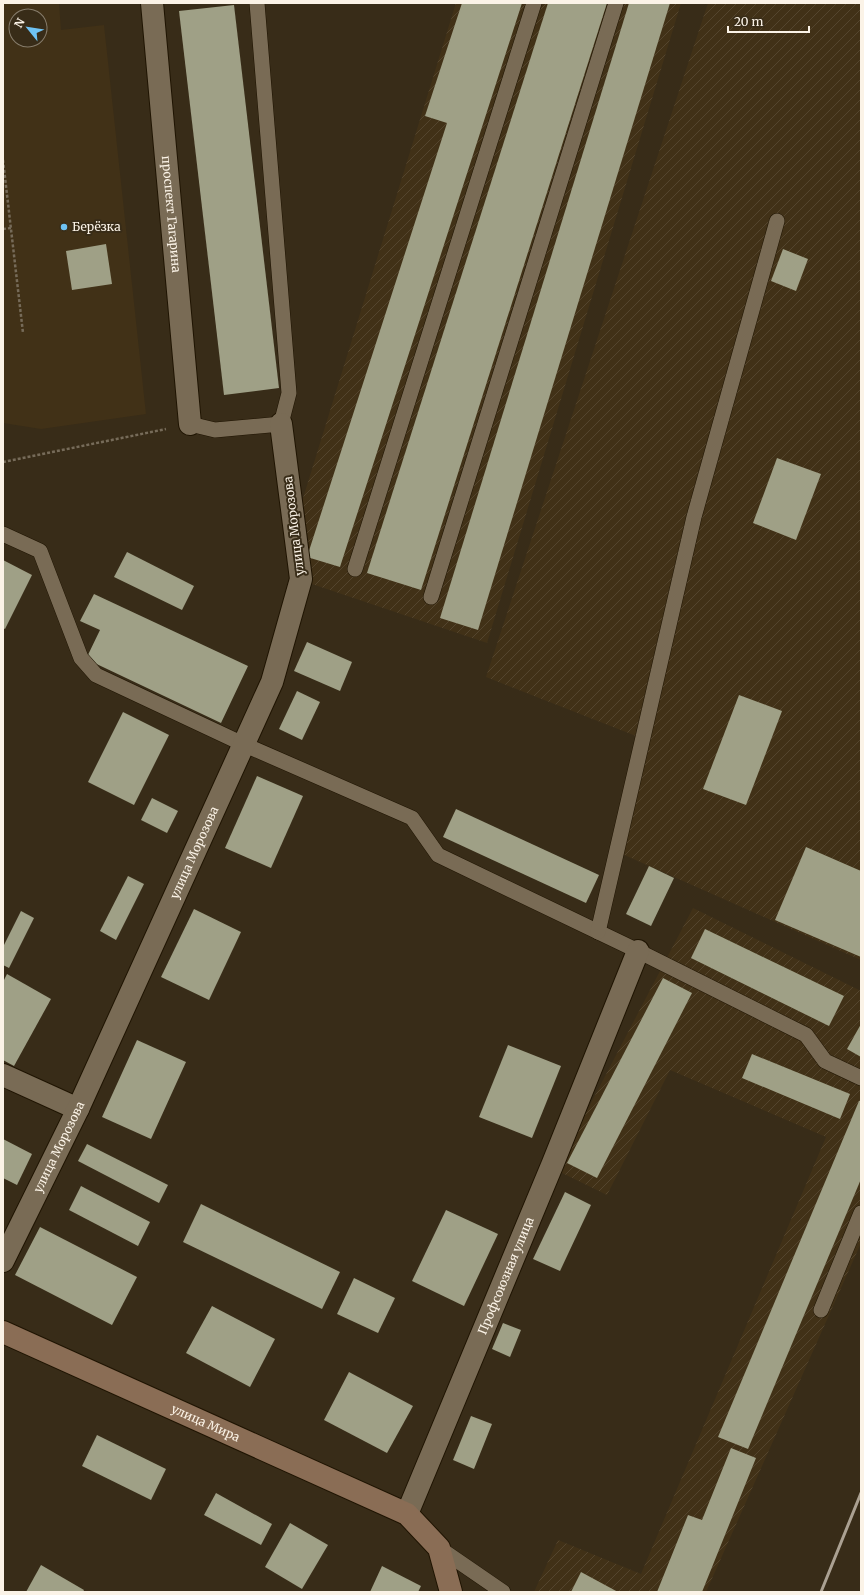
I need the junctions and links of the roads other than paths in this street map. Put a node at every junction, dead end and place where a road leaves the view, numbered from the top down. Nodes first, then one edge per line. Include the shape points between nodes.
1 (152, 3) edge
2 (257, 3) edge
3 (534, 3) edge
4 (616, 3) edge
5 (777, 221) dead end
6 (190, 424) joint
7 (281, 424) junction
8 (3, 534) edge
9 (355, 569) dead end
10 (431, 597) dead end
11 (244, 744) junction
12 (598, 932) junction
13 (638, 951) junction
14 (3, 1074) edge
15 (861, 1078) edge
16 (78, 1109) junction
17 (861, 1213) edge
18 (3, 1261) edge
19 (821, 1310) dead end
20 (3, 1332) edge
21 (407, 1514) junction
22 (439, 1548) junction
23 (451, 1592) edge
24 (503, 1592) edge

1 - 6 street, проспект Гагарина
2 - 7 lane via 289,393
3 - 9 lane
4 - 10 lane
5 - 12 lane via 694,517
6 - 7 lane via 215,430
7 - 11 street, улица Морозова via 301,580 272,682
8 - 11 lane via 40,551 81,658 96,675
11 - 12 lane via 412,818 438,855
11 - 16 street, улица Морозова
12 - 13 lane
13 - 15 lane via 806,1035 825,1061
13 - 21 street, Профсоюзная улица
14 - 16 street
16 - 18 street, улица Морозова
17 - 19 lane
20 - 21 street, улица Мира
21 - 22 street
22 - 23 street
22 - 24 lane

